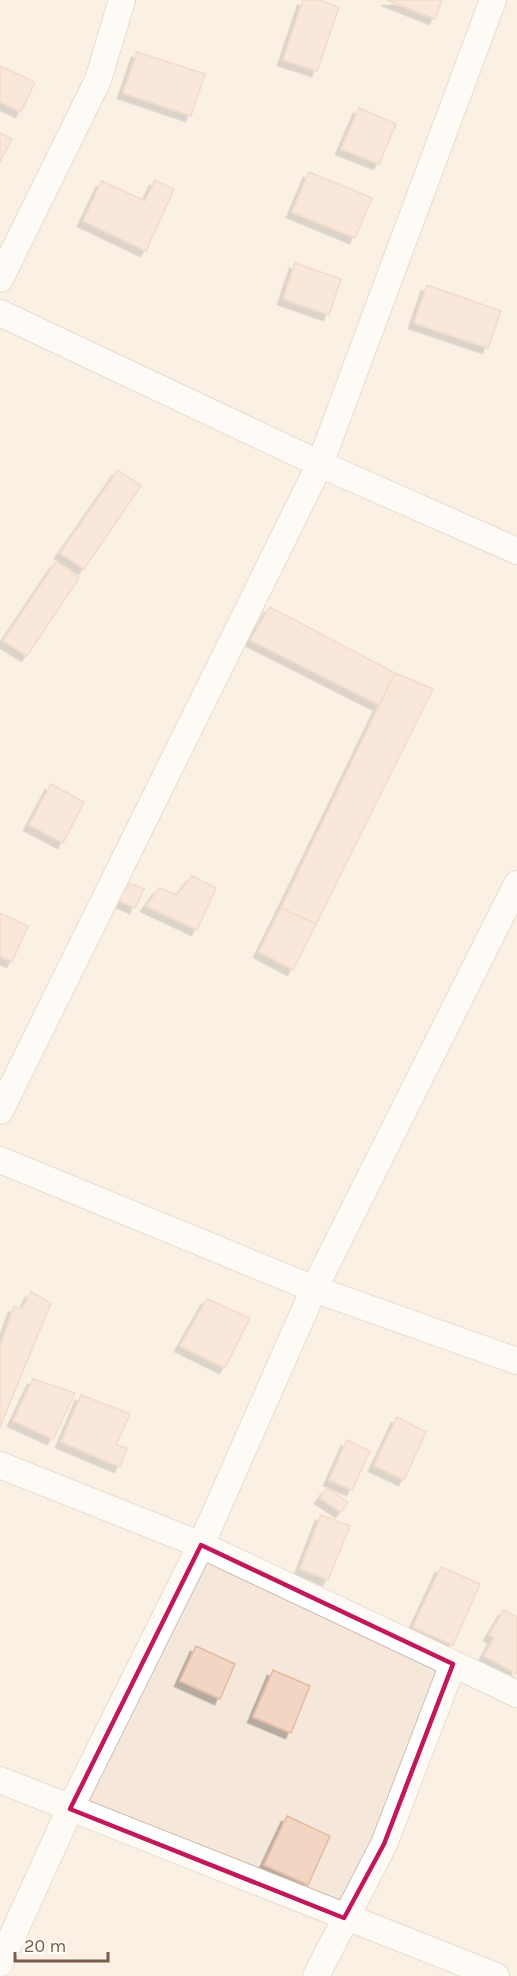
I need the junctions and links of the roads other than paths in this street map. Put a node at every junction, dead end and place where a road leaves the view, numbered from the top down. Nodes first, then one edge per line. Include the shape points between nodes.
1 (122, 0) edge
2 (493, 0) edge
3 (0, 279) edge
4 (0, 312) edge
5 (320, 464) junction
6 (517, 551) edge
7 (517, 884) edge
8 (0, 1111) edge
9 (0, 1160) edge
10 (314, 1289) junction
11 (517, 1361) edge
12 (0, 1465) edge
13 (201, 1545) junction
14 (453, 1664) junction
15 (517, 1694) edge
16 (0, 1780) edge
17 (70, 1809) junction
18 (344, 1918) junction
19 (0, 1963) edge
20 (316, 1976) edge
21 (496, 1976) edge

1 - 3 street via 99,80
2 - 5 street
4 - 5 street
5 - 6 street
5 - 8 street
7 - 10 street
9 - 10 street
10 - 11 street
10 - 13 street
12 - 13 street
13 - 14 street
13 - 17 street
14 - 15 street
14 - 18 street via 384,1844
16 - 17 street
17 - 18 street
17 - 19 street
18 - 20 street
18 - 21 street

